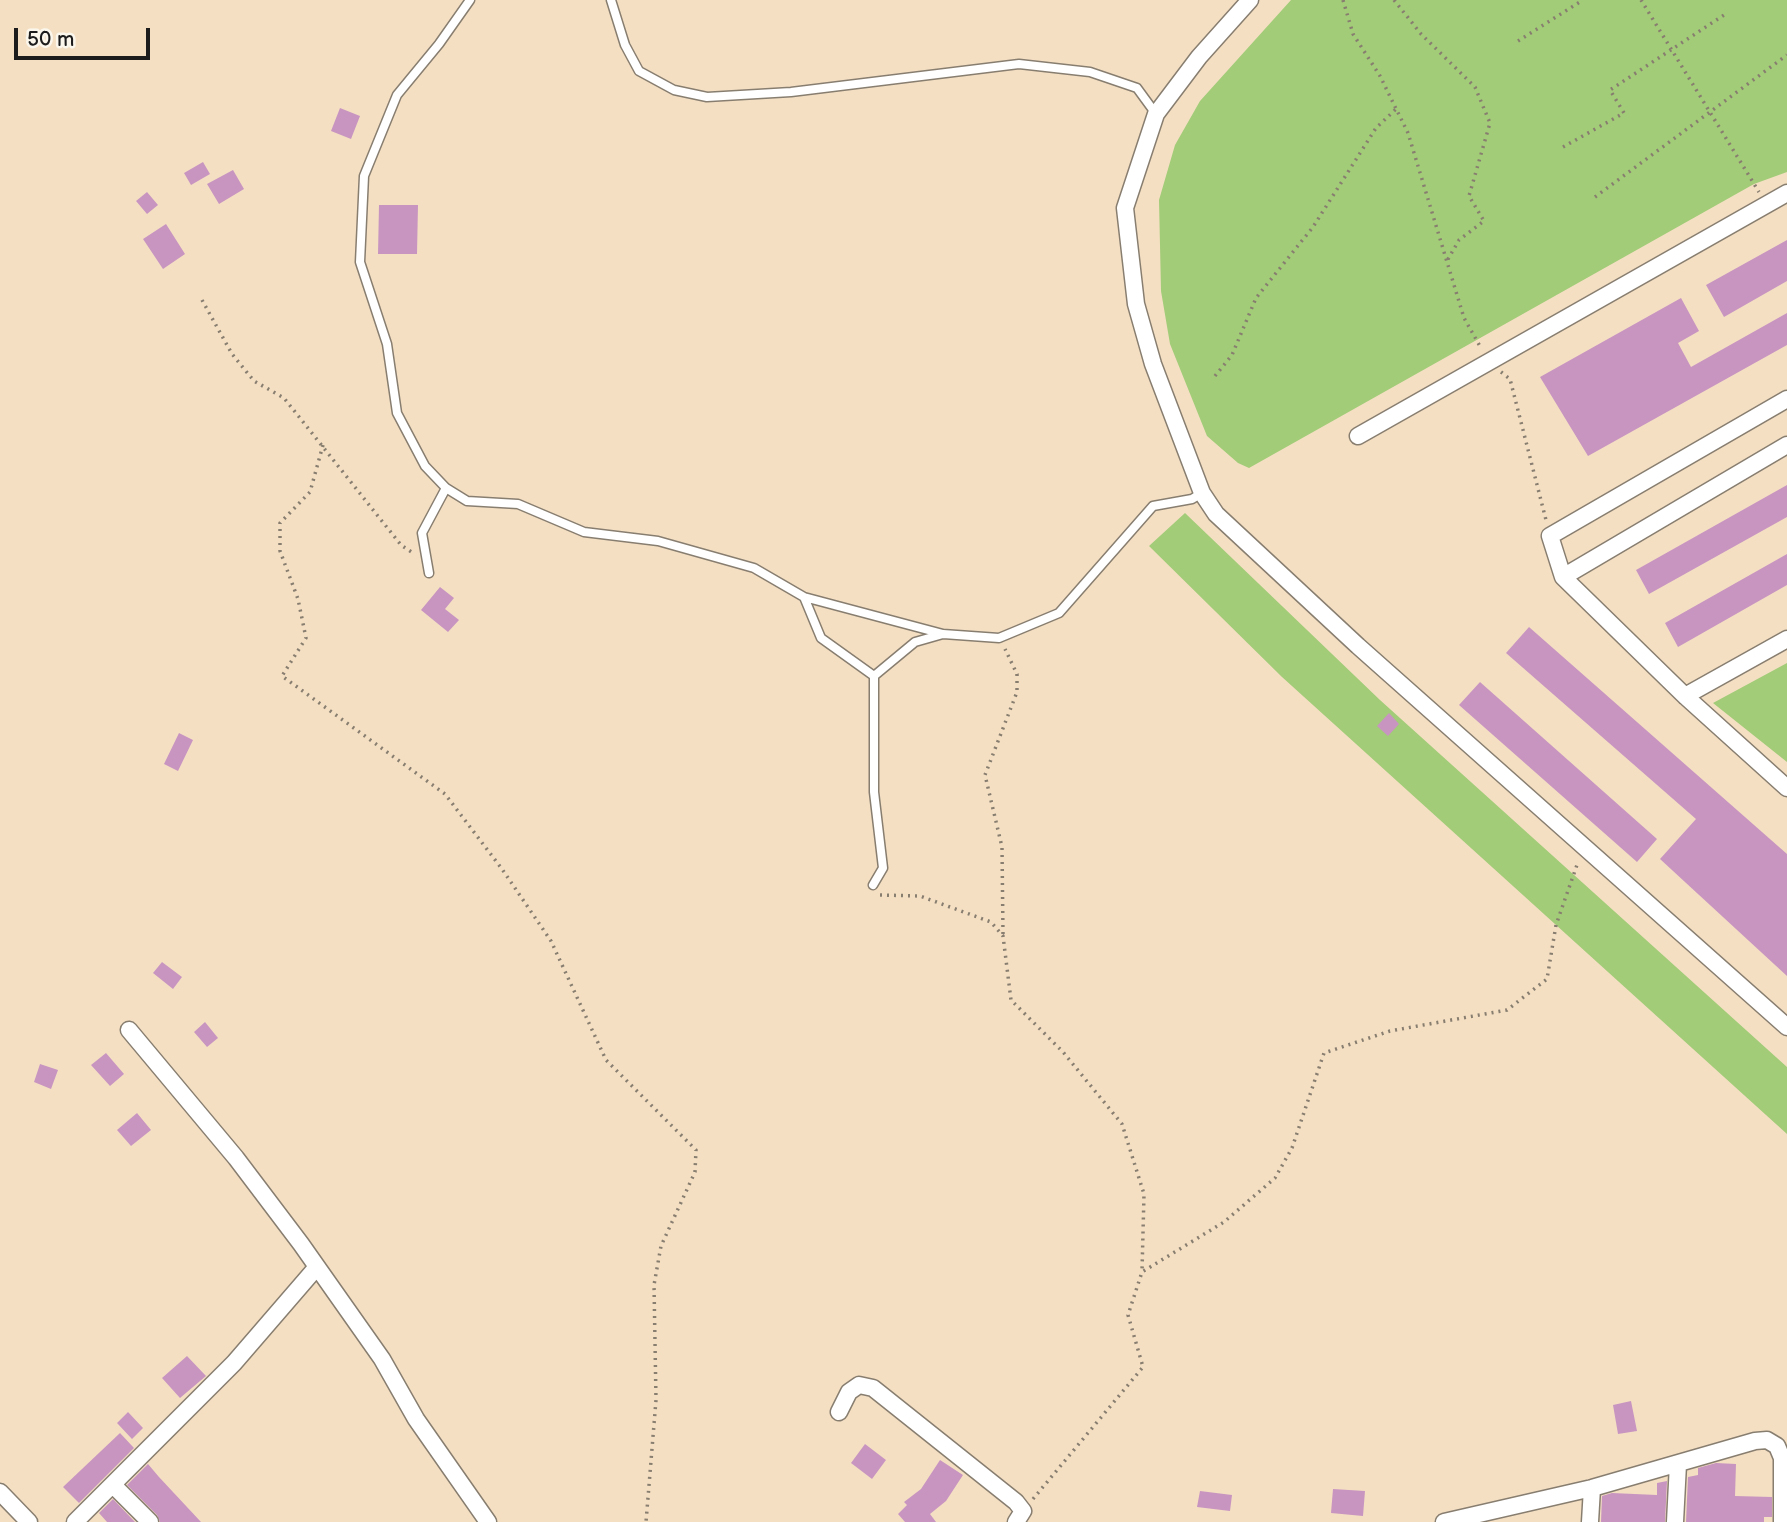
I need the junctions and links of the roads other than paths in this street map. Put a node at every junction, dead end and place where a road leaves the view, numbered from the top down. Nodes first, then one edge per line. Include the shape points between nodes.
1 (470, 0) edge
2 (611, 0) edge
3 (1250, 0) edge
4 (1156, 114) junction
5 (1787, 192) edge
6 (1787, 399) edge
7 (1358, 436) dead end
8 (1787, 445) edge
9 (446, 488) junction
10 (1202, 493) junction
11 (429, 573) dead end
12 (1563, 578) junction
13 (804, 597) junction
14 (943, 634) junction
15 (1787, 639) edge
16 (874, 676) junction
17 (1685, 696) junction
18 (1787, 788) edge
19 (873, 885) road end
20 (1787, 1027) edge
21 (129, 1030) dead end
22 (316, 1268) junction
23 (839, 1412) dead end
24 (1678, 1464) junction
25 (113, 1485) junction
26 (1592, 1488) junction
27 (0, 1492) edge
28 (1019, 1517) edge
29 (1482, 1517) edge
30 (29, 1522) edge
31 (75, 1522) edge
32 (150, 1522) edge
33 (488, 1522) edge
34 (1444, 1522) edge
35 (1590, 1522) edge
36 (1675, 1522) edge
37 (1782, 1522) edge

1 - 9 lane via 397,96 364,176 360,262 387,344 397,413 425,466
2 - 4 lane via 639,71 674,90 707,97 791,92 1019,64 1090,72 1137,88
3 - 4 street
4 - 10 street via 1125,208 1136,303 1153,364
5 - 7 street
6 - 12 street via 1550,536
8 - 12 street
9 - 11 lane via 422,533
9 - 13 lane via 467,501 518,504 584,531 658,541 754,568
10 - 14 lane via 1153,506 1059,613 999,638
10 - 20 street via 1216,514 1287,581
12 - 17 street
13 - 14 lane
13 - 16 lane via 821,638
14 - 16 lane via 915,642
15 - 17 street
16 - 19 lane via 874,792 883,868
17 - 18 street
21 - 22 street via 236,1158
22 - 25 street via 234,1363
22 - 33 street via 382,1359 416,1419
23 - 28 street via 849,1392 859,1385 873,1388 1016,1502
24 - 26 street
24 - 36 street
24 - 37 street via 1767,1440 1777,1446 1782,1458
25 - 31 street
25 - 32 street
26 - 29 street
26 - 35 street
27 - 30 street
29 - 34 street

